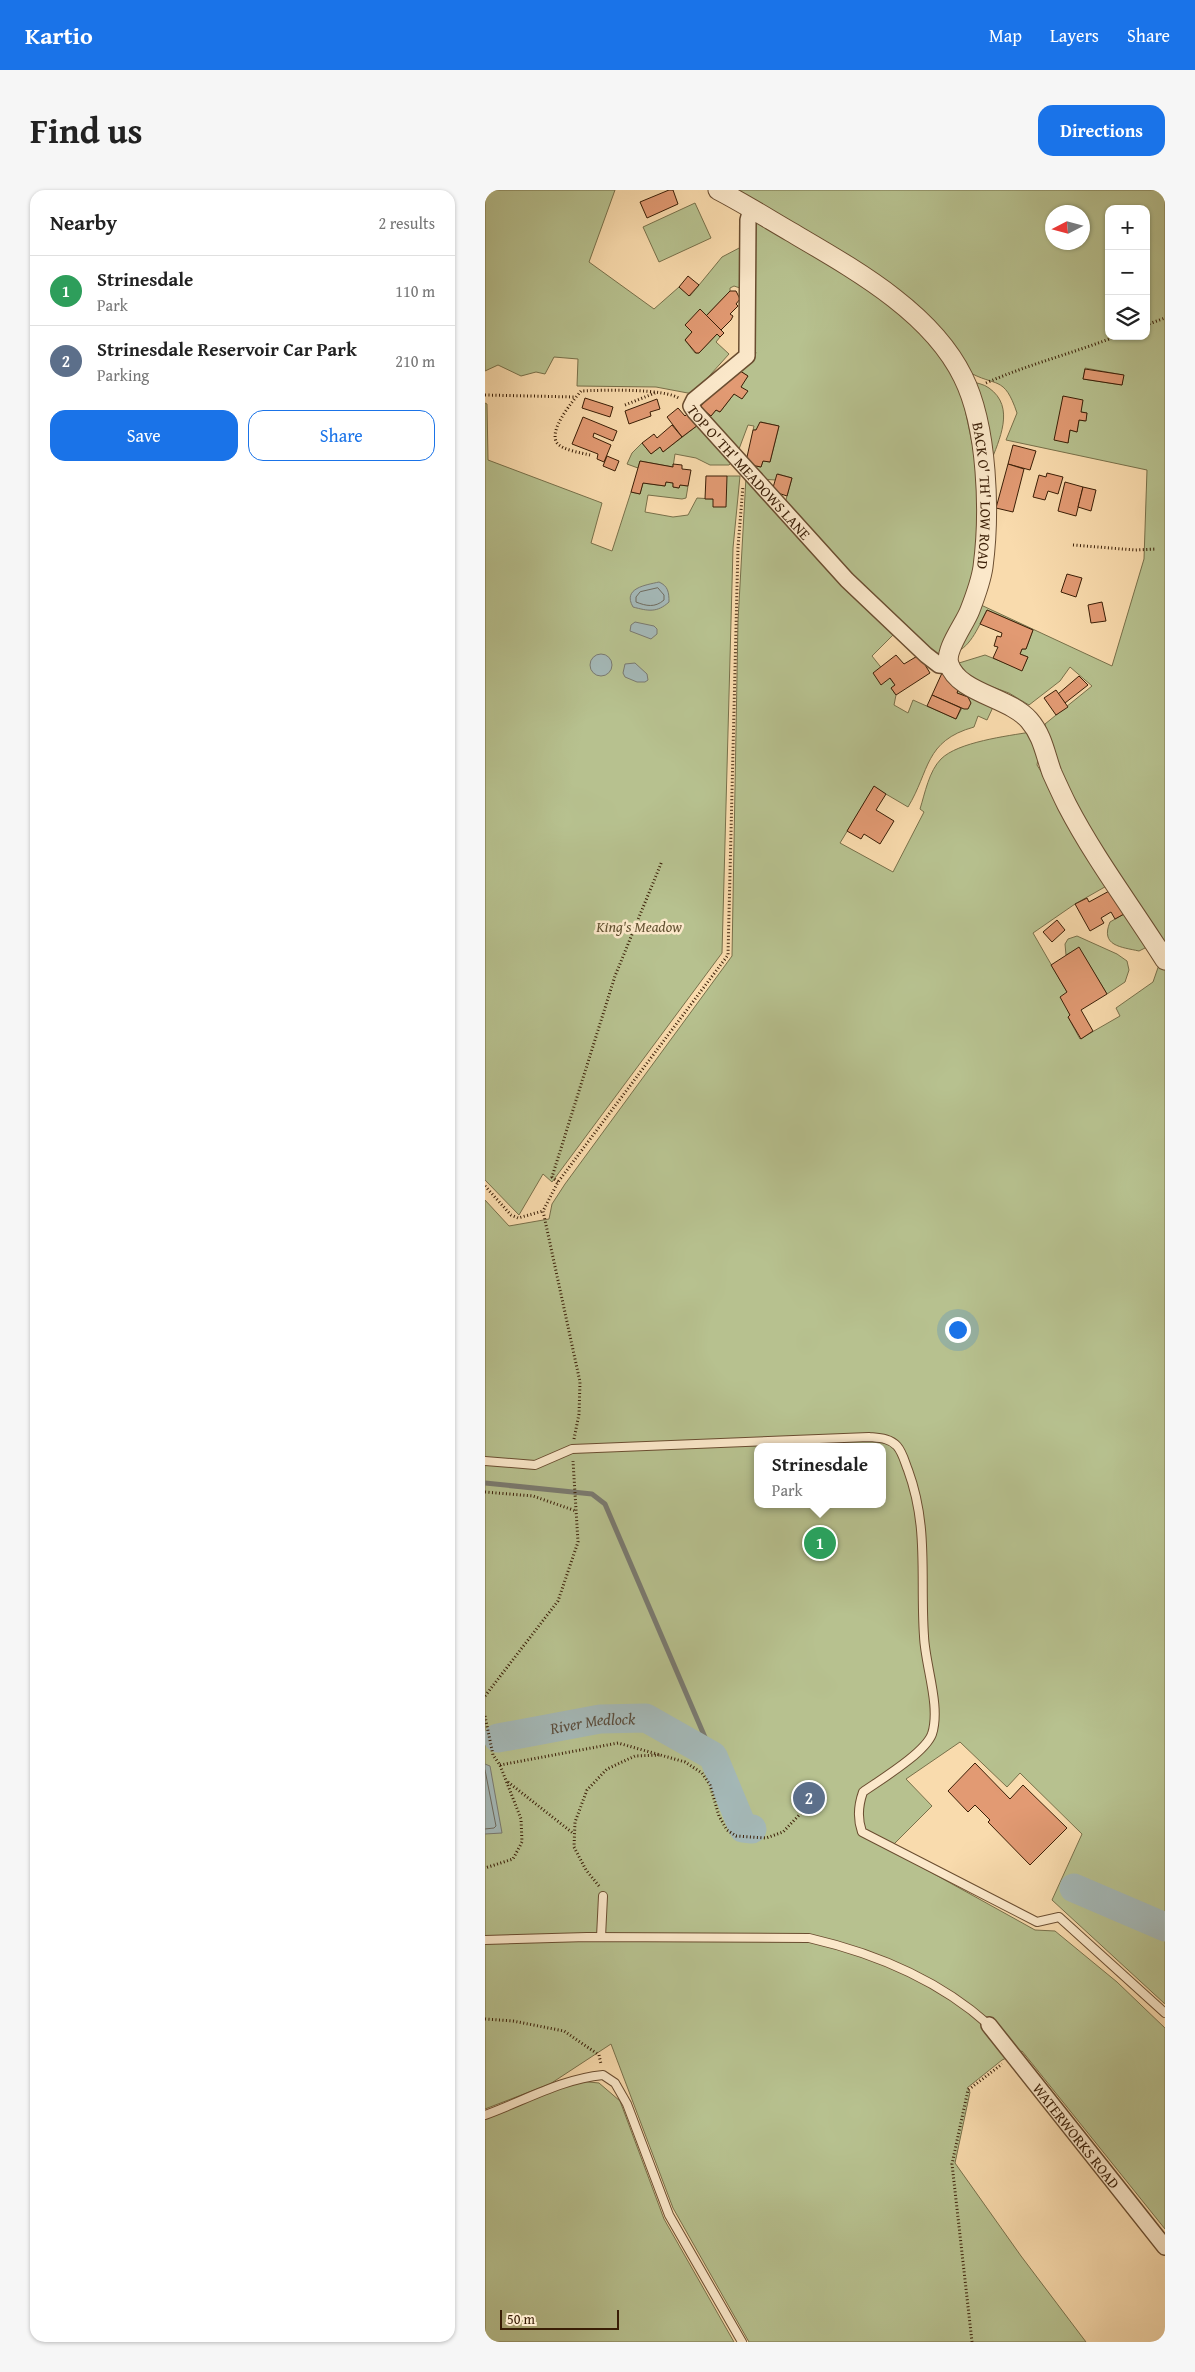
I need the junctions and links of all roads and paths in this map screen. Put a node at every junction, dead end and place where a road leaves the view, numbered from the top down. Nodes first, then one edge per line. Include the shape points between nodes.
1 (718, 190) edge
2 (751, 209) junction
3 (1165, 318) edge
4 (1150, 324) edge
5 (1107, 340) edge
6 (986, 383) dead end
7 (656, 393) junction
8 (485, 395) edge
9 (576, 397) junction
10 (625, 405) dead end
11 (691, 406) junction
12 (590, 455) dead end
13 (746, 468) junction
14 (1073, 545) dead end
15 (1156, 549) dead end
16 (949, 666) junction
17 (662, 861) dead end
18 (1165, 960) edge
19 (558, 1182) junction
20 (485, 1186) edge
21 (543, 1211) junction
22 (572, 1449) junction
23 (485, 1461) edge
24 (485, 1492) edge
25 (576, 1511) junction
26 (485, 1696) edge
27 (485, 1716) edge
28 (663, 1755) junction
29 (500, 1765) junction
30 (506, 1781) junction
31 (802, 1812) dead end
32 (574, 1834) junction
33 (485, 1868) edge
34 (603, 1896) joint
35 (601, 1938) junction
36 (485, 1940) edge
37 (1165, 2013) edge
38 (485, 2019) edge
39 (989, 2025) joint
40 (1013, 2057) junction
41 (603, 2075) junction
42 (485, 2115) edge
43 (1165, 2247) edge
44 (742, 2342) edge
45 (972, 2342) edge

1 - 2 street, BACK O' TH' LOW ROAD
2 - 11 street, TOP O' TH' MEADOWS LANE via 748,220 747,356
2 - 16 street, BACK O' TH' LOW ROAD via 856,270 909,311 944,347 963,377 984,461 987,532 982,571 969,612 948,657
3 - 4 path
5 - 6 path
7 - 9 path via 581,391
7 - 10 path
7 - 11 path via 674,394
8 - 9 path
9 - 12 path via 556,426 556,442
11 - 13 street, TOP O' TH' MEADOWS LANE
13 - 16 street, TOP O' TH' MEADOWS LANE via 847,580 926,655 939,665
13 - 19 path via 738,547 728,955
14 - 15 path
16 - 18 street via 966,684 1018,709 1029,720 1043,741 1052,773 1068,806
17 - 19 path via 615,976 553,1177
19 - 21 path
20 - 21 path via 518,1218
21 - 22 path via 579,1382 579,1414
22 - 23 lane via 535,1465
22 - 25 path
22 - 37 lane via 869,1437 882,1438 897,1446 914,1486 921,1519 924,1639 935,1721 922,1748 863,1792 858,1822 862,1832 1037,1922 1059,1917
24 - 25 path via 533,1496
25 - 26 path via 578,1542 558,1601
27 - 29 path via 493,1755
28 - 29 path via 618,1744
28 - 31 path via 685,1762 702,1773 723,1823 736,1836 766,1838 783,1832
28 - 32 path via 635,1756 607,1769 587,1790
29 - 30 path
30 - 32 path
30 - 33 path via 521,1819 522,1842 513,1859
32 - 34 path via 574,1847
34 - 35 lane
35 - 36 lane
35 - 39 lane via 809,1938 842,1946 930,1982 970,2008
38 - 41 path via 513,2020 564,2031 599,2055
39 - 40 street, WATERWORKS ROAD
40 - 43 street, WATERWORKS ROAD
40 - 45 path via 968,2090 952,2164
41 - 42 lane via 569,2081
41 - 44 lane via 615,2083 627,2104 669,2215

